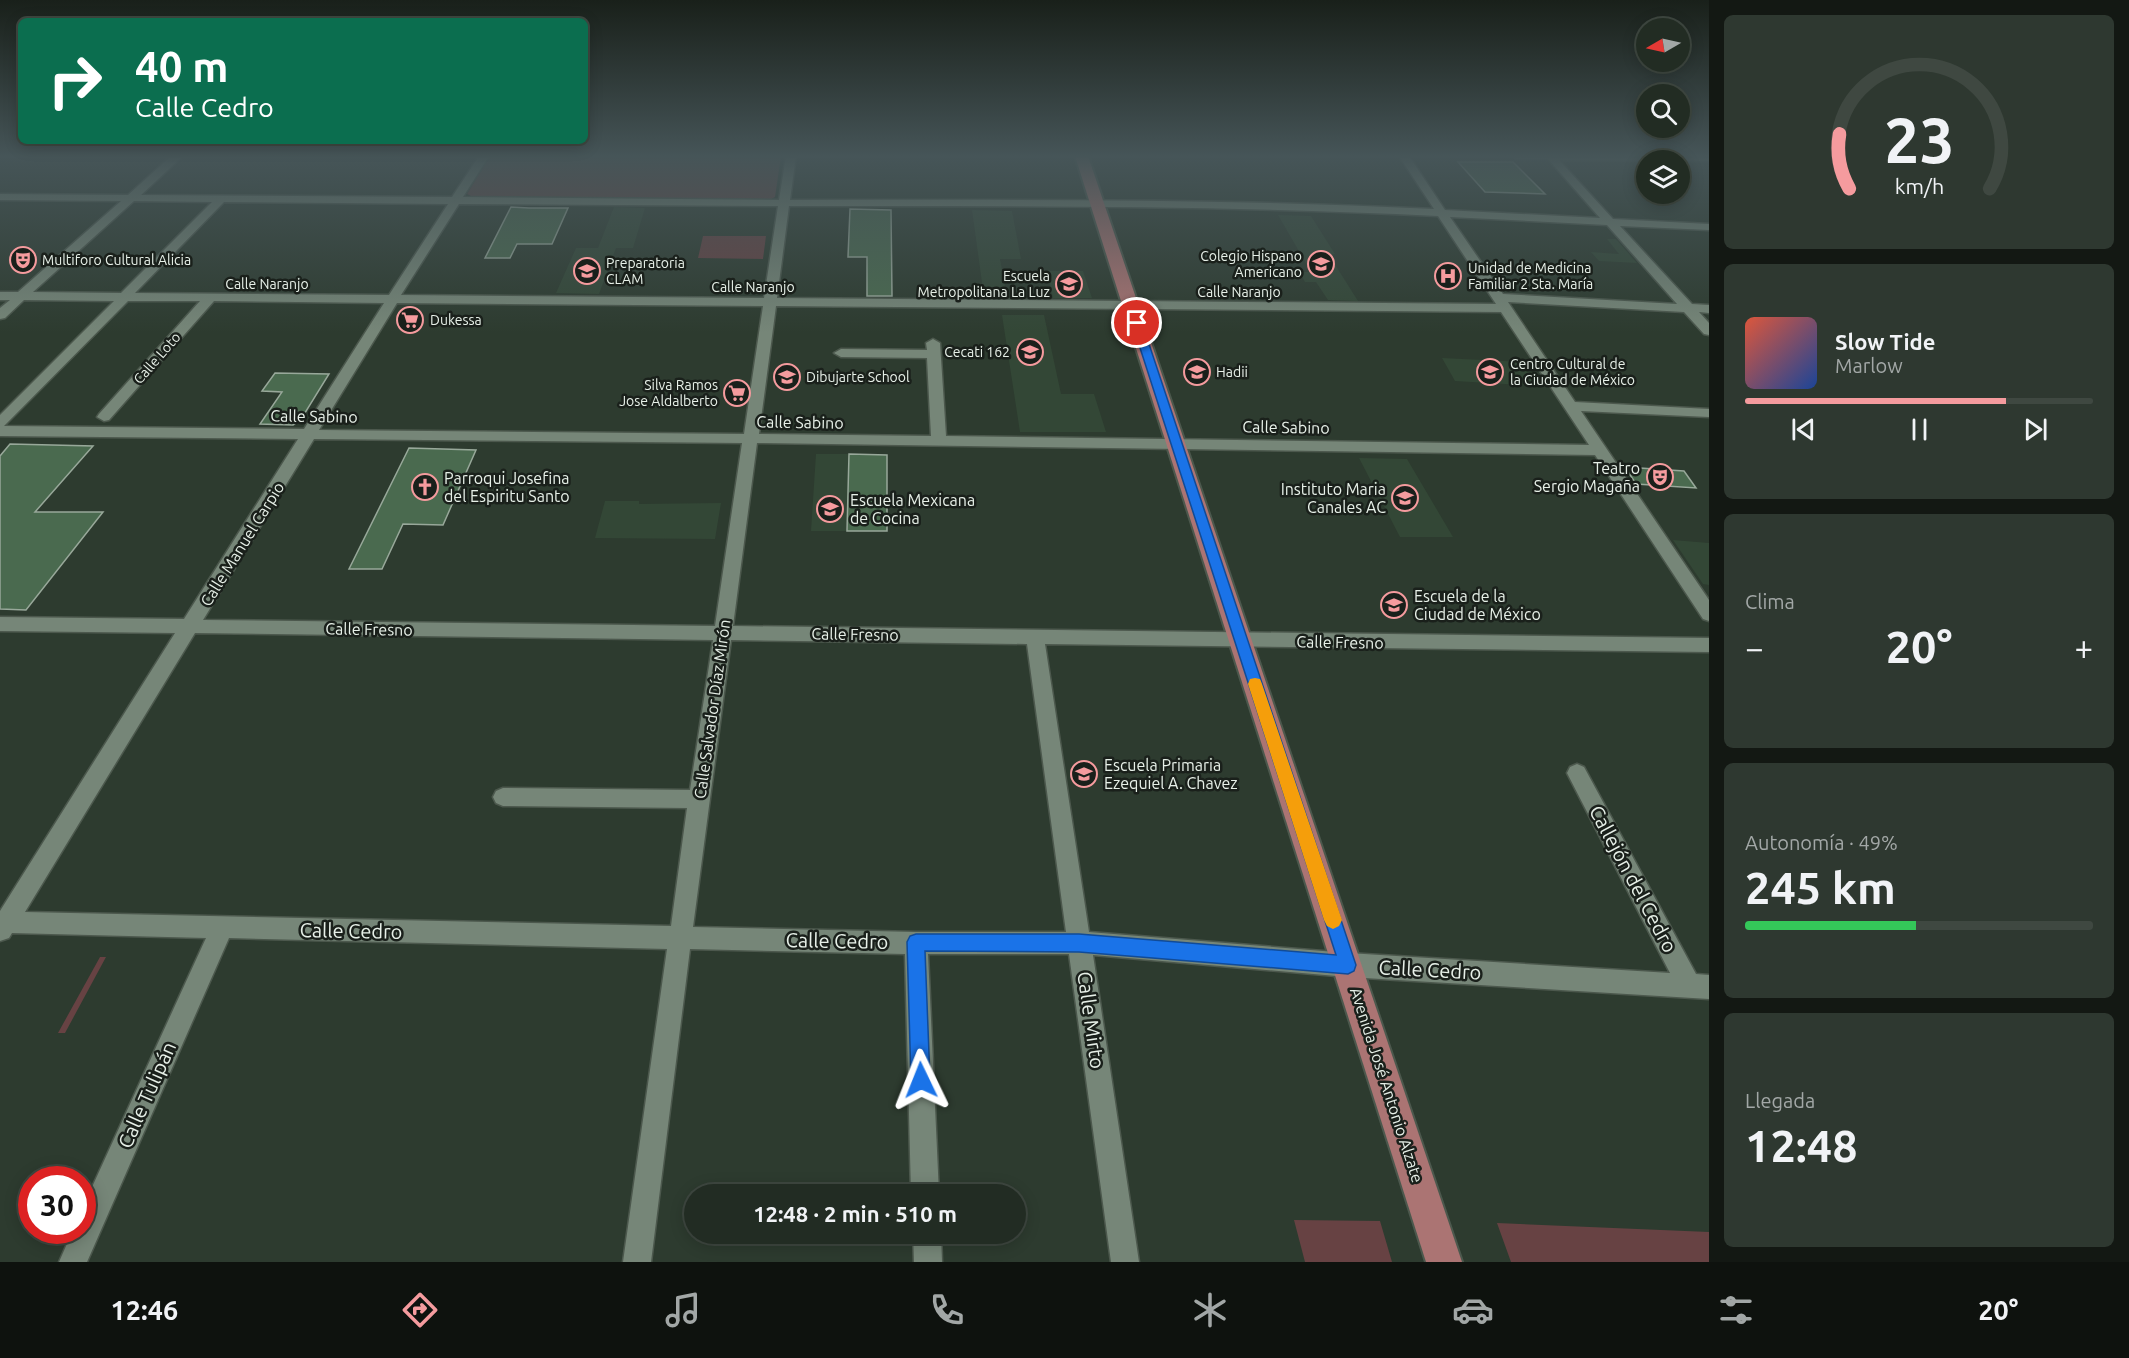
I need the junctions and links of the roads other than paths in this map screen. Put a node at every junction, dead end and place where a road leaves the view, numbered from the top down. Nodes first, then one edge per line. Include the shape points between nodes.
1 (113, 215) edge
2 (205, 215) edge
3 (448, 215) edge
4 (782, 215) edge
5 (1100, 215) edge
6 (1445, 215) edge
7 (1461, 215) edge
8 (1604, 215) edge
9 (1611, 223) junction
10 (1709, 227) edge
11 (0, 296) edge
12 (21, 297) junction
13 (123, 298) junction
14 (209, 299) junction
15 (392, 300) junction
16 (770, 302) junction
17 (1503, 303) junction
18 (1131, 306) junction
19 (1688, 308) junction
20 (1709, 309) edge
21 (0, 315) edge
22 (1709, 331) edge
23 (841, 353) dead end
24 (1571, 406) junction
25 (1709, 413) edge
26 (104, 417) dead end
27 (0, 423) edge
28 (0, 430) edge
29 (311, 434) junction
30 (750, 439) junction
31 (939, 442) junction
32 (1175, 443) junction
33 (1600, 450) junction
34 (1709, 614) edge
35 (0, 624) edge
36 (189, 627) junction
37 (723, 632) junction
38 (1035, 636) junction
39 (1240, 641) junction
40 (1709, 645) edge
41 (1577, 772) dead end
42 (503, 796) dead end
43 (699, 799) junction
44 (2, 925) edge
45 (222, 929) junction
46 (682, 938) junction
47 (916, 942) junction
48 (1079, 943) junction
49 (1348, 965) junction
50 (1699, 986) edge
51 (925, 1184) edge
52 (927, 1244) edge
53 (73, 1262) edge
54 (637, 1262) edge
55 (928, 1262) edge
56 (1125, 1262) edge
57 (1444, 1262) edge

1 - 12 street
2 - 13 street
3 - 15 street, Calle Manuel Carpio
4 - 16 street, Calle Salvador Díaz Mirón
5 - 18 main road, Avenida José Antonio Alzate
6 - 17 street
7 - 9 street
8 - 9 street
9 - 10 street
9 - 19 street
11 - 12 street, Calle Naranjo
12 - 13 street, Calle Naranjo
12 - 21 street
13 - 14 street, Calle Naranjo
13 - 27 street
14 - 15 street, Calle Naranjo
14 - 26 street, Calle Loto
15 - 16 street, Calle Naranjo
15 - 29 street, Calle Manuel Carpio
16 - 18 street, Calle Naranjo
16 - 30 street, Calle Salvador Díaz Mirón
17 - 18 street, Calle Naranjo
17 - 19 street, Calle Naranjo
17 - 24 street
18 - 32 main road, Avenida José Antonio Alzate
19 - 20 street, Calle Naranjo
19 - 22 street
23 - 31 street via 933,348
24 - 25 street
24 - 33 street
28 - 29 street, Calle Sabino
29 - 30 street, Calle Sabino
29 - 36 street, Calle Manuel Carpio
30 - 31 street, Calle Sabino
30 - 37 street, Calle Salvador Díaz Mirón
31 - 32 street, Calle Sabino
32 - 33 street, Calle Sabino
32 - 39 main road, Avenida José Antonio Alzate
33 - 34 street
35 - 36 street, Calle Fresno
36 - 37 street, Calle Fresno
36 - 44 street, Calle Manuel Carpio
37 - 38 street, Calle Fresno
37 - 43 street, Calle Salvador Díaz Mirón
38 - 39 street, Calle Fresno
38 - 48 street, Calle Mirto
39 - 40 street, Calle Fresno
39 - 49 main road, Avenida José Antonio Alzate
41 - 50 street, Callejón del Cedro
42 - 43 street
43 - 46 street, Calle Salvador Díaz Mirón
44 - 45 street, Calle Cedro
45 - 46 street, Calle Cedro
45 - 53 street, Calle Tulipán
46 - 47 street, Calle Cedro
46 - 54 street, Calle Salvador Díaz Mirón
47 - 48 street, Calle Cedro
47 - 51 street
48 - 49 street, Calle Cedro
48 - 56 street, Calle Mirto
49 - 50 street, Calle Cedro
49 - 57 main road, Avenida José Antonio Alzate
52 - 55 street

